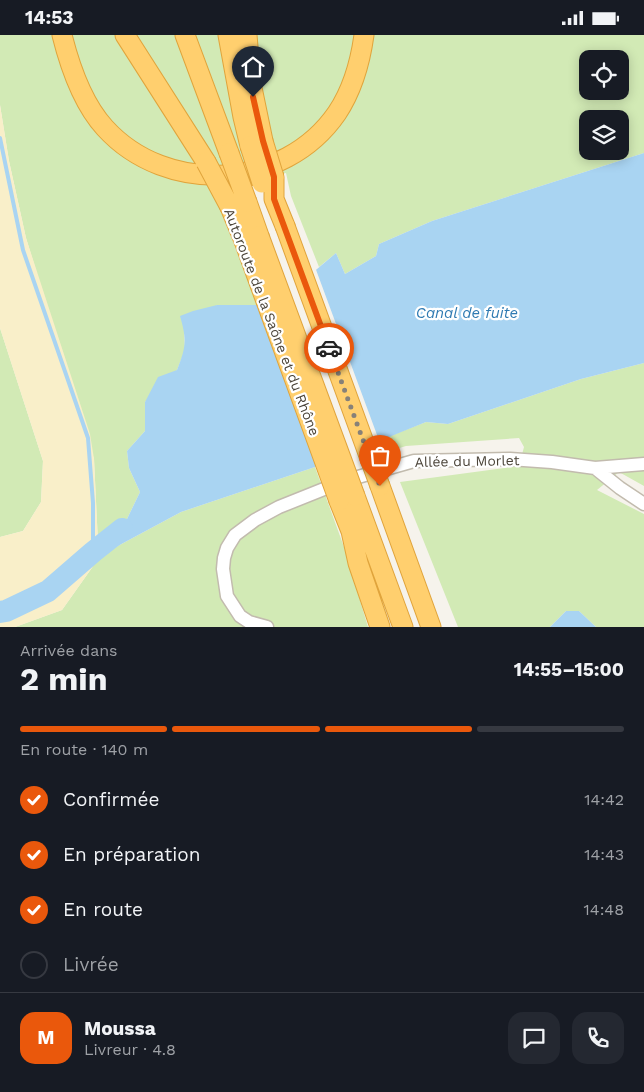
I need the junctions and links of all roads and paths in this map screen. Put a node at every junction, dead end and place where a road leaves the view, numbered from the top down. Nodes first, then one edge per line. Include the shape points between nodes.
1 (62, 35) edge
2 (125, 35) edge
3 (185, 35) edge
4 (228, 35) edge
5 (246, 35) edge
6 (364, 35) edge
7 (256, 144) junction
8 (239, 205) junction
9 (644, 464) edge
10 (595, 468) junction
11 (347, 498) junction
12 (644, 504) edge
13 (351, 531) junction
14 (267, 627) edge
15 (380, 627) edge
16 (389, 627) edge
17 (402, 627) edge
18 (431, 627) edge

1 - 6 highway via 70,64 88,103 96,118 115,138 165,167 197,175 246,173 265,168 292,155 319,135 336,115 352,87
2 - 8 highway, Autoroute de la Saône et du Rhône, bridge via 206,162
3 - 8 highway, bridge via 229,153
4 - 7 highway via 242,117
5 - 7 highway
7 - 18 highway, bridge
8 - 11 highway, bridge
9 - 10 street, Allée du Morlet
10 - 12 street
10 - 14 street, Allée du Morlet via 510,459 414,461 344,481 279,507 235,535 224,558 227,596 240,617
11 - 13 highway
11 - 17 highway
13 - 15 highway via 358,563
13 - 16 highway

